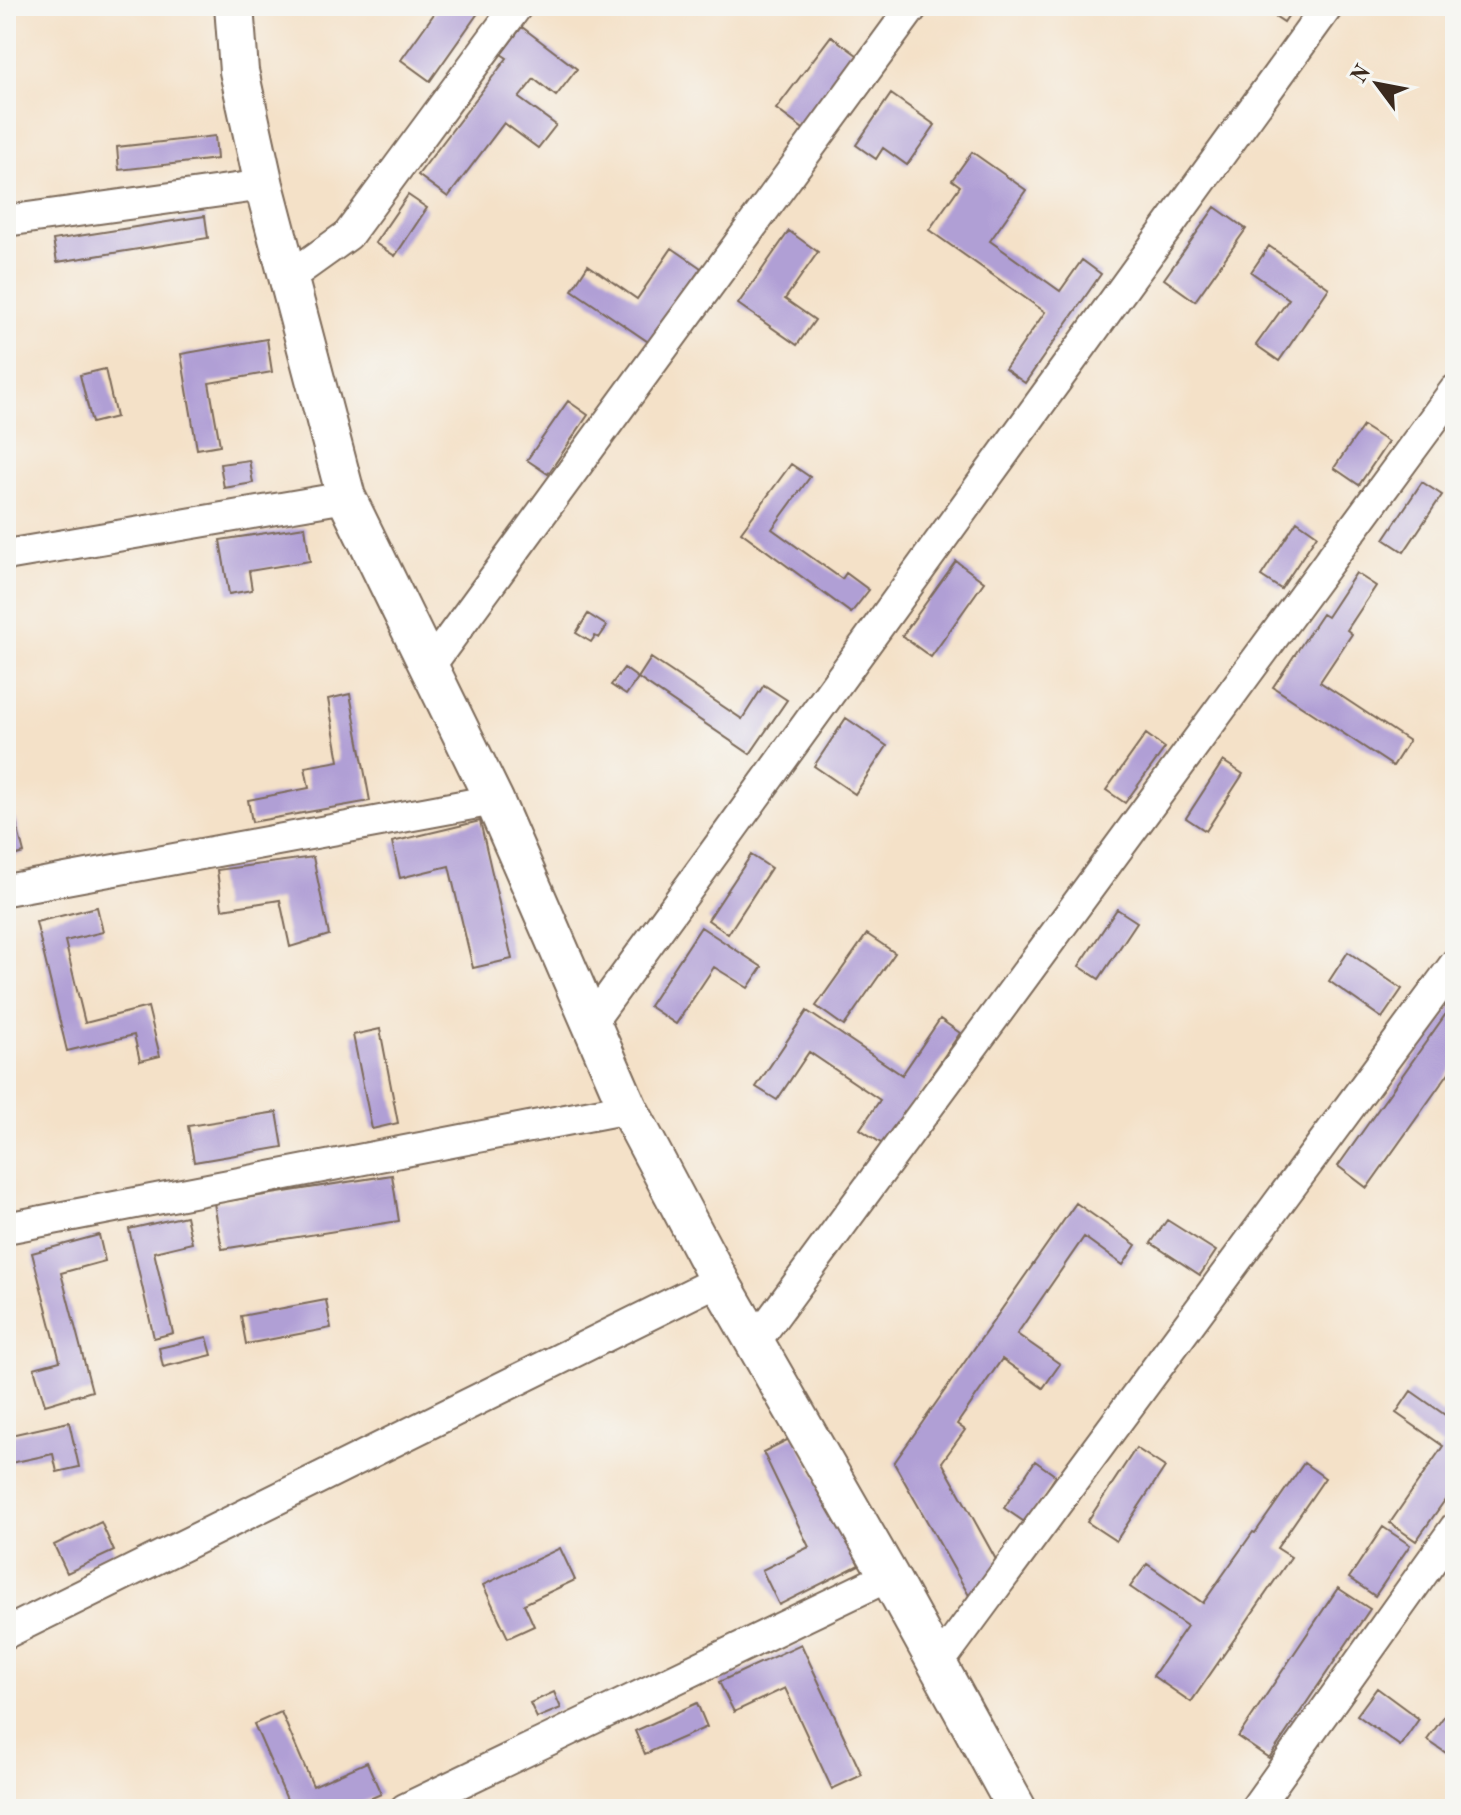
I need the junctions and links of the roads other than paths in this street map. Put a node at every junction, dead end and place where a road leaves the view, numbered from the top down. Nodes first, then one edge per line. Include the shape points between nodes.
1 (234, 6) edge
2 (517, 6) edge
3 (913, 6) edge
4 (1328, 6) edge
5 (264, 185) junction
6 (6, 221) edge
7 (288, 278) junction
8 (1455, 390) edge
9 (346, 497) junction
10 (6, 555) edge
11 (429, 667) junction
12 (494, 800) junction
13 (6, 890) edge
14 (1455, 964) edge
15 (590, 1024) junction
16 (628, 1108) junction
17 (6, 1228) edge
18 (719, 1280) junction
19 (755, 1342) junction
20 (1455, 1528) edge
21 (889, 1576) junction
22 (6, 1633) edge
23 (938, 1664) junction
24 (405, 1809) edge
25 (1017, 1809) edge
26 (1255, 1809) edge

1 - 5 street via 239,71
2 - 7 street via 348,235
3 - 11 street
4 - 15 street
5 - 6 street
5 - 7 street
7 - 9 street
8 - 19 street
9 - 10 street
9 - 11 street
11 - 12 street
12 - 13 street
12 - 15 street
14 - 23 street
15 - 16 street
16 - 17 street
16 - 18 street
18 - 19 street
18 - 22 street
19 - 21 street
20 - 26 street
21 - 23 street
21 - 24 street
23 - 25 street

